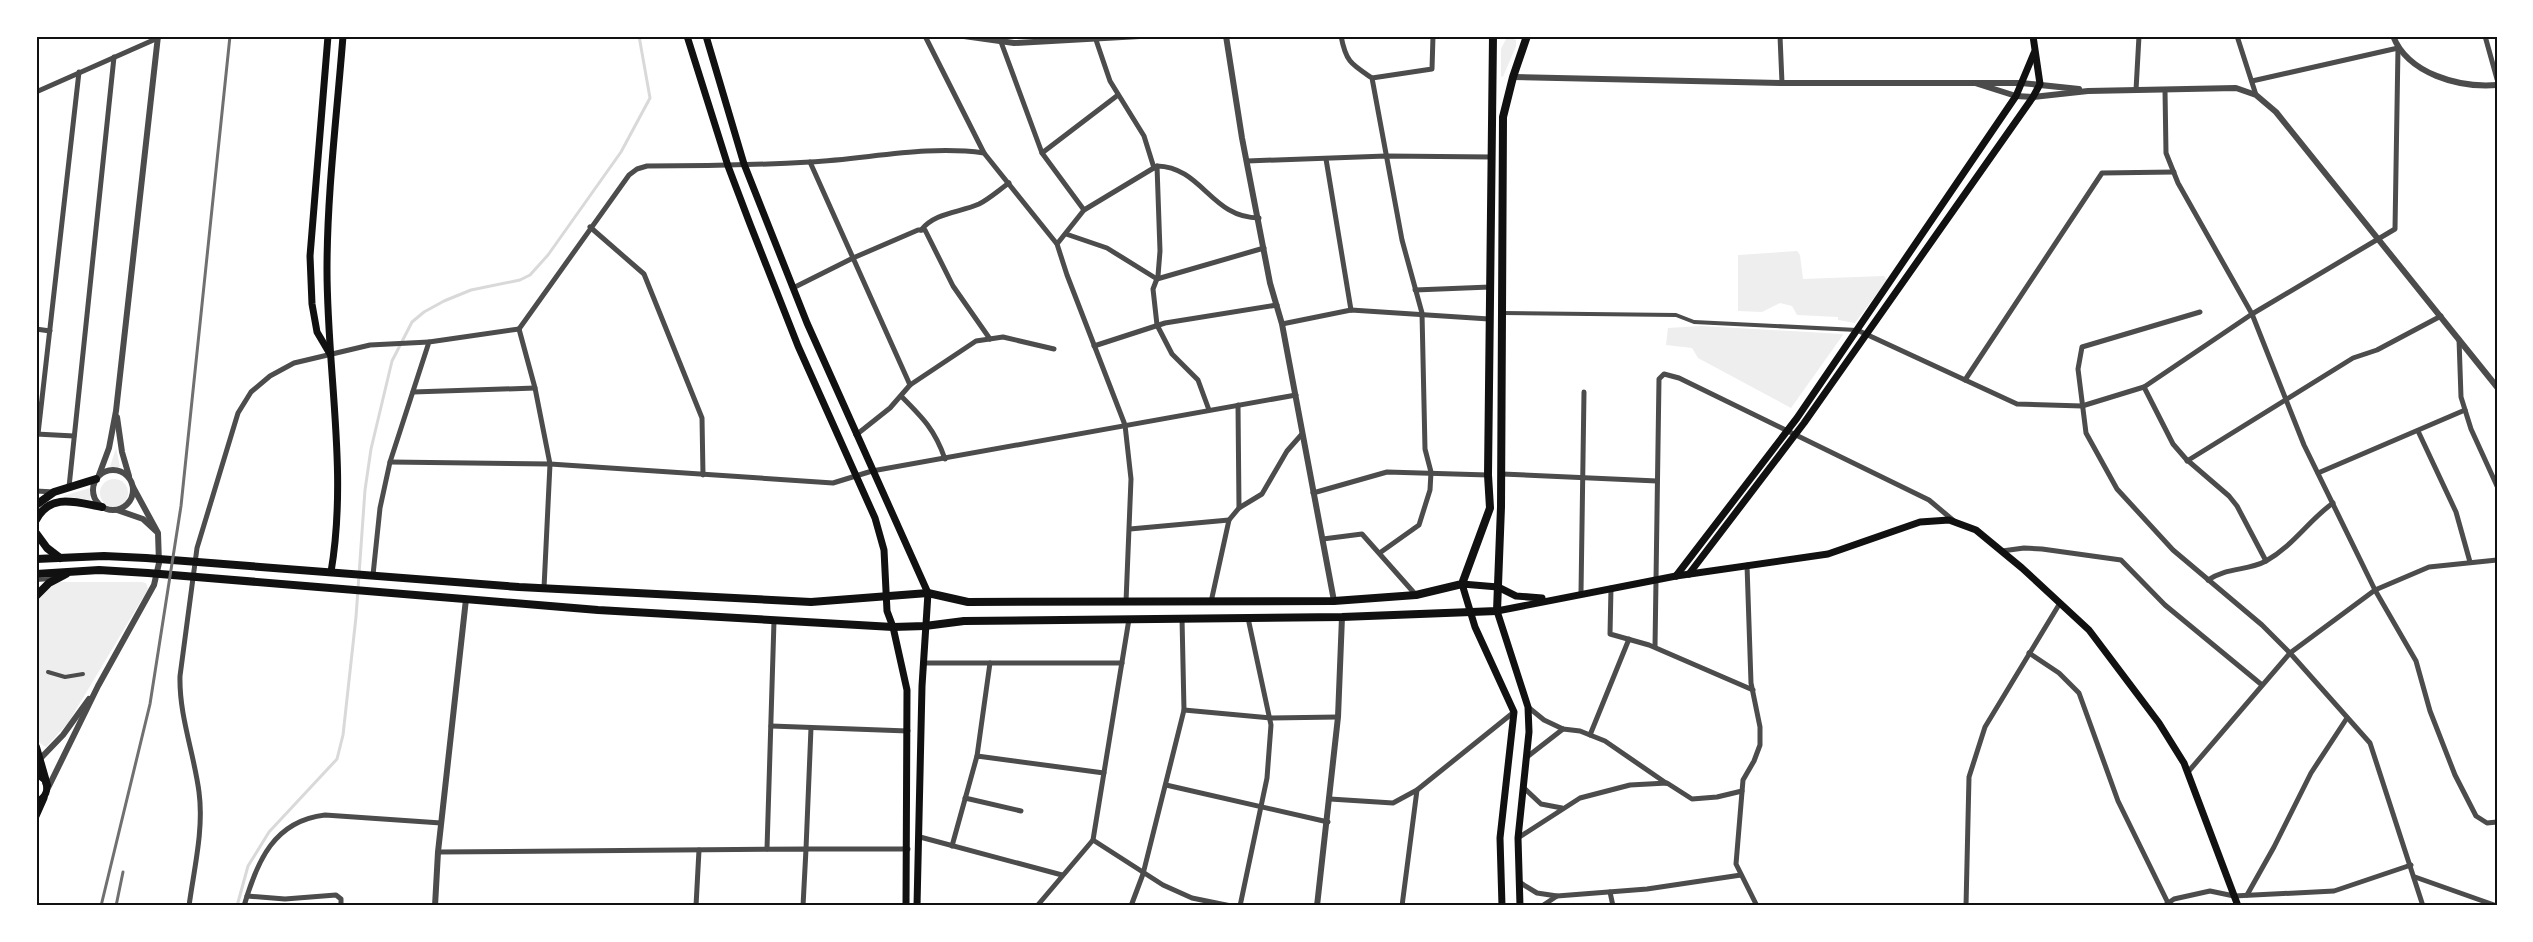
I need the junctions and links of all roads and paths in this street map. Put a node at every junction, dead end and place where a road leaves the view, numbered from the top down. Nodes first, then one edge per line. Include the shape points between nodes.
1 (142, 36) edge
2 (328, 36) edge
3 (343, 36) edge
4 (687, 36) edge
5 (706, 36) edge
6 (925, 36) edge
7 (964, 36) edge
8 (1139, 36) edge
9 (1226, 36) edge
10 (1341, 36) edge
11 (1433, 36) edge
12 (1493, 36) edge
13 (1527, 36) edge
14 (1780, 36) edge
15 (2033, 36) edge
16 (2139, 36) edge
17 (2237, 36) edge
18 (2393, 36) edge
19 (2485, 36) edge
20 (158, 37) edge
21 (1095, 37) edge
22 (1001, 42) junction
23 (141, 44) junction
24 (2398, 48) junction
25 (2034, 53) junction
26 (114, 57) junction
27 (79, 72) junction
28 (1513, 77) junction
29 (1372, 78) junction
30 (2497, 79) edge
31 (2252, 81) junction
32 (2021, 82) junction
33 (1782, 83) junction
34 (1976, 83) junction
35 (2040, 84) junction
36 (2497, 84) edge
37 (2136, 90) junction
38 (2165, 90) junction
39 (2088, 91) junction
40 (36, 92) edge
41 (1118, 95) junction
42 (2256, 95) junction
43 (2016, 96) junction
44 (2033, 97) junction
45 (984, 153) junction
46 (1042, 153) junction
47 (1386, 156) junction
48 (1492, 157) junction
49 (1326, 159) junction
50 (1247, 161) junction
51 (810, 162) junction
52 (744, 164) junction
53 (728, 166) junction
54 (1156, 167) junction
55 (2174, 172) junction
56 (1009, 183) junction
57 (1084, 210) junction
58 (1258, 218) junction
59 (590, 227) junction
60 (921, 230) junction
61 (1066, 234) junction
62 (2380, 239) junction
63 (1057, 244) junction
64 (1264, 248) junction
65 (853, 258) junction
66 (1157, 279) junction
67 (1490, 287) junction
68 (793, 288) junction
69 (1415, 290) junction
70 (1277, 305) junction
71 (1351, 310) junction
72 (2200, 312) dead end
73 (1422, 313) junction
74 (1502, 313) junction
75 (2252, 314) junction
76 (2441, 316) junction
77 (1490, 319) junction
78 (1282, 324) junction
79 (1157, 325) junction
80 (36, 329) edge
81 (519, 329) junction
82 (1857, 330) junction
83 (50, 331) junction
84 (1866, 334) junction
85 (2459, 338) junction
86 (990, 339) junction
87 (429, 342) junction
88 (1094, 346) junction
89 (1054, 349) dead end
90 (330, 354) junction
91 (1965, 380) junction
92 (36, 385) edge
93 (910, 385) junction
94 (44, 386) junction
95 (2144, 387) junction
96 (2497, 387) edge
97 (535, 388) junction
98 (413, 392) junction
99 (1584, 392) dead end
100 (1296, 395) junction
101 (902, 397) junction
102 (2286, 401) junction
103 (1238, 405) junction
104 (2082, 406) junction
105 (1209, 410) junction
106 (2465, 410) junction
107 (116, 411) junction
108 (1125, 425) junction
109 (1788, 430) junction
110 (2418, 431) junction
111 (37, 434) edge
112 (1302, 434) junction
113 (1796, 434) junction
114 (856, 435) junction
115 (74, 436) junction
116 (945, 458) junction
117 (2188, 461) junction
118 (390, 462) junction
119 (550, 464) junction
120 (872, 471) junction
121 (1431, 472) junction
122 (1502, 474) junction
123 (2318, 474) junction
124 (703, 475) junction
125 (1488, 475) junction
126 (856, 476) junction
127 (98, 477) junction
128 (129, 477) junction
129 (1584, 478) junction
130 (1657, 481) junction
131 (2497, 486) edge
132 (69, 487) junction
133 (133, 487) junction
134 (36, 491) edge
135 (54, 492) junction
136 (1312, 493) junction
137 (2333, 503) junction
138 (36, 505) edge
139 (102, 507) junction
140 (1239, 508) junction
141 (116, 510) junction
142 (36, 520) edge
143 (1229, 520) junction
144 (1956, 523) junction
145 (1130, 528) junction
146 (36, 533) edge
147 (158, 533) junction
148 (1323, 539) junction
149 (2002, 551) junction
150 (1381, 552) junction
151 (60, 558) junction
152 (36, 560) edge
153 (2497, 560) edge
154 (2266, 561) junction
155 (2470, 562) junction
156 (1747, 565) junction
157 (72, 571) junction
158 (331, 572) junction
159 (36, 574) edge
160 (1689, 574) junction
161 (373, 575) junction
162 (1675, 576) junction
163 (57, 578) junction
164 (67, 579) dead end
165 (1657, 579) junction
166 (36, 580) edge
167 (2208, 580) junction
168 (1462, 584) junction
169 (1498, 587) junction
170 (544, 588) junction
171 (1612, 588) junction
172 (2375, 590) junction
173 (928, 593) junction
174 (1581, 593) junction
175 (1416, 595) junction
176 (36, 596) edge
177 (887, 596) junction
178 (1550, 599) junction
179 (466, 600) junction
180 (1334, 601) junction
181 (1126, 602) junction
182 (1211, 602) junction
183 (2060, 603) junction
184 (1498, 611) junction
185 (1470, 612) junction
186 (1342, 616) junction
187 (1182, 618) junction
188 (1248, 618) junction
189 (1130, 619) junction
190 (774, 621) junction
191 (925, 626) junction
192 (893, 627) junction
193 (1629, 639) junction
194 (1654, 647) junction
195 (2029, 653) junction
196 (2290, 653) junction
197 (923, 663) junction
198 (990, 663) junction
199 (1122, 663) junction
200 (48, 672) dead end
201 (83, 674) dead end
202 (2262, 685) junction
203 (98, 686) junction
204 (1752, 690) junction
205 (1528, 707) junction
206 (1184, 710) junction
207 (1514, 712) junction
208 (1338, 717) junction
209 (1271, 718) junction
210 (2347, 718) junction
211 (771, 726) junction
212 (811, 728) junction
213 (1563, 729) junction
214 (908, 730) junction
215 (1590, 735) junction
216 (36, 747) edge
217 (977, 756) junction
218 (1526, 756) junction
219 (38, 761) edge
220 (1104, 772) junction
221 (2188, 772) junction
222 (36, 773) edge
223 (1667, 784) junction
224 (1166, 785) junction
225 (1522, 787) junction
226 (47, 790) junction
227 (1417, 790) junction
228 (1742, 791) junction
229 (965, 798) junction
230 (1330, 800) junction
231 (36, 802) edge
232 (1261, 807) junction
233 (1563, 808) junction
234 (1021, 811) dead end
235 (36, 816) edge
236 (1328, 822) junction
237 (2497, 822) edge
238 (441, 823) junction
239 (920, 837) junction
240 (1518, 838) junction
241 (1093, 840) junction
242 (952, 846) junction
243 (767, 849) junction
244 (806, 849) junction
245 (908, 849) junction
246 (699, 850) junction
247 (438, 852) junction
248 (2411, 865) junction
249 (1143, 874) junction
250 (1062, 875) junction
251 (1741, 875) junction
252 (2415, 877) junction
253 (1519, 882) junction
254 (1610, 892) junction
255 (247, 896) junction
256 (1558, 896) junction
257 (2234, 896) junction
258 (2247, 896) junction
259 (285, 899) junction
260 (1212, 904) edge
261 (2166, 904) edge
262 (1502, 905) edge
263 (189, 906) edge
264 (244, 906) edge
265 (285, 906) edge
266 (341, 906) edge
267 (435, 906) edge
268 (696, 906) edge
269 (803, 906) edge
270 (906, 906) edge
271 (917, 906) edge
272 (1038, 906) edge
273 (1131, 906) edge
274 (1231, 906) edge
275 (1240, 906) edge
276 (1316, 906) edge
277 (1402, 906) edge
278 (1520, 906) edge
279 (1542, 906) edge
280 (1613, 906) edge
281 (1758, 906) edge
282 (1966, 906) edge
283 (2238, 906) edge
284 (2423, 906) edge
285 (2497, 906) edge

1 - 23 street
2 - 90 main road via 310,256 317,332
3 - 90 main road via 327,271
4 - 53 main road
5 - 52 main road
6 - 45 street
7 - 22 street
8 - 21 street
9 - 50 street
10 - 29 street via 1345,56
11 - 29 street via 1432,69
12 - 48 main road
13 - 28 main road
14 - 33 street
15 - 25 main road
16 - 37 street
17 - 31 street
18 - 24 street
19 - 30 street
20 - 23 street
20 - 107 street
21 - 22 street via 1030,43
21 - 41 street via 1103,66
22 - 46 street
23 - 26 street
24 - 31 street
24 - 36 street via 2420,69 2442,78 2482,86
24 - 62 street via 2395,229
25 - 32 main road
25 - 35 main road
26 - 27 street
26 - 115 street
27 - 40 street
27 - 83 street
28 - 33 street
28 - 74 main road via 1502,117
29 - 47 street
31 - 42 street
32 - 34 street
32 - 35 street
32 - 43 main road
33 - 34 street
34 - 43 street
35 - 39 street
35 - 44 main road
37 - 38 street
37 - 39 street
38 - 42 street via 2236,88
38 - 55 street via 2166,153
39 - 44 street
41 - 46 street
41 - 54 street via 1144,136
42 - 62 street via 2276,112
43 - 44 street
43 - 82 main road
44 - 84 main road
45 - 51 street via 897,152
45 - 56 street
46 - 57 street
47 - 48 street
47 - 49 street
47 - 69 street
48 - 67 main road
49 - 50 street
49 - 71 street
50 - 58 street
51 - 52 street
51 - 65 street
52 - 53 street
52 - 68 main road
53 - 59 street via 647,166 637,169
53 - 126 main road via 798,346
54 - 57 street
54 - 58 street via 1170,166 1183,172 1230,213
54 - 66 street via 1160,251
55 - 75 street
55 - 91 street via 2102,172
56 - 60 street via 980,203 936,218
56 - 63 street
57 - 61 street
58 - 64 street
59 - 81 street
59 - 124 street via 644,274 702,418
60 - 65 street
60 - 86 street via 925,230 953,286
61 - 63 street
61 - 66 street via 1107,248
62 - 75 street
62 - 76 street
63 - 88 street
64 - 66 street
64 - 70 street
65 - 68 street
65 - 93 street
66 - 79 street via 1153,289
67 - 69 street
67 - 77 main road
68 - 114 main road
69 - 73 street
70 - 78 street
70 - 79 street
71 - 73 street
71 - 78 street
72 - 104 street via 2082,346 2078,368
73 - 77 street
73 - 121 street via 1425,449
74 - 82 street via 1669,315 1682,316 1694,322
74 - 122 main road
75 - 95 street
75 - 102 street
76 - 85 street
76 - 102 street via 2377,350 2353,358
77 - 125 main road
78 - 100 street
79 - 88 street
79 - 105 street via 1172,354 1198,380
80 - 83 street
81 - 87 street
81 - 97 street
82 - 84 street
82 - 109 main road
83 - 94 street
84 - 91 street
84 - 113 main road
85 - 96 street
85 - 106 street via 2461,397
86 - 89 street via 1003,337
86 - 93 street via 976,341 963,348
87 - 90 street via 384,344
87 - 98 street
88 - 108 street
90 - 158 main road via 338,470 337,536
90 - 263 street via 294,363 270,376 251,392 238,413 197,548 180,683 199,793 200,820
91 - 104 street via 2017,404
92 - 94 street
93 - 101 street
94 - 111 street
95 - 104 street
95 - 117 street via 2173,444
97 - 98 street
97 - 119 street
98 - 118 street
99 - 129 street
100 - 103 street
100 - 112 street
101 - 114 street
101 - 116 street via 929,424
102 - 117 street
102 - 123 street
103 - 105 street
103 - 140 street
104 - 167 street via 2086,433 2117,488 2173,550
105 - 108 street
106 - 110 street
106 - 131 street
107 - 127 street via 109,448
107 - 128 street
108 - 116 street
108 - 145 street via 1131,479
109 - 113 street
109 - 130 street via 1679,378 1664,374 1659,379
109 - 162 main road
110 - 123 street
110 - 155 street via 2456,512
111 - 115 street
112 - 136 street
112 - 140 street via 1287,451 1262,494
113 - 144 street via 1929,500
113 - 160 main road
114 - 120 main road
115 - 132 street
116 - 120 street
117 - 154 street via 2233,501
118 - 119 street
118 - 161 street via 380,508
119 - 124 street
119 - 170 street
120 - 126 street
120 - 173 main road
121 - 125 street
121 - 136 street via 1387,472
121 - 150 street via 1430,490 1419,525
122 - 129 street
122 - 169 main road
123 - 137 street
124 - 126 street via 833,483
125 - 168 main road via 1490,508
126 - 177 main road via 875,518 884,550
127 - 128 street via 115,470
127 - 132 main road
127 - 139 street via 93,492
128 - 133 street
129 - 130 street
129 - 174 street
130 - 165 street
132 - 135 main road
133 - 141 street via 130,502
133 - 147 street
134 - 135 street
135 - 138 main road
136 - 148 street
137 - 154 street via 2287,548
137 - 172 street
139 - 141 street
139 - 142 main road via 59,501 48,505
140 - 143 street
141 - 147 street via 143,519
143 - 145 street
143 - 182 street
144 - 149 main road via 1976,530
144 - 156 main road via 1949,520 1920,522 1828,554
145 - 181 street
146 - 151 main road via 46,548
147 - 203 street via 159,556 154,585
148 - 150 street via 1362,534
148 - 180 street
149 - 183 main road
149 - 202 street via 2042,549 2122,560 2165,605
150 - 175 street
151 - 152 main road
151 - 158 main road via 146,558
153 - 155 street
154 - 167 street via 2229,570
155 - 172 street via 2428,567
156 - 160 main road
156 - 204 street
157 - 159 main road
157 - 163 main road
157 - 179 main road via 148,573
158 - 161 main road
160 - 162 main road
161 - 170 main road
162 - 165 main road
163 - 164 street
163 - 166 street
163 - 176 main road
165 - 171 main road
165 - 194 street
167 - 196 street
168 - 169 main road
168 - 175 main road
168 - 185 main road
169 - 178 main road via 1516,596
169 - 184 main road
170 - 177 main road via 811,602
171 - 174 main road
171 - 193 street via 1610,634
172 - 196 street
172 - 237 street via 2416,661 2433,720 2476,816 2487,822
173 - 177 main road
173 - 181 main road via 968,602
173 - 191 main road
174 - 178 main road
175 - 180 main road
177 - 192 main road via 887,612
178 - 184 main road
179 - 190 main road
179 - 238 street
180 - 182 main road
181 - 182 main road
183 - 195 street
183 - 221 main road via 2089,630 2159,723
184 - 185 main road
184 - 205 main road
185 - 186 main road
185 - 207 main road
186 - 188 main road
186 - 208 street
187 - 188 main road
187 - 189 main road
187 - 206 street
188 - 209 street
189 - 191 main road via 964,620
189 - 199 street
190 - 192 main road
190 - 211 street
191 - 192 main road
191 - 197 main road
192 - 214 main road via 907,690
193 - 194 street
193 - 215 street
194 - 204 street
195 - 261 street via 2059,673 2079,694 2118,801
195 - 282 street via 1985,727 1968,777
196 - 202 street
196 - 210 street
197 - 198 street
197 - 239 main road
198 - 199 street
198 - 217 street
199 - 220 street
200 - 201 street via 65,678
202 - 221 street
203 - 219 street via 63,735
203 - 226 street
204 - 228 street via 1760,727 1760,745 1743,780
205 - 213 street
205 - 218 main road
206 - 209 street
206 - 224 street
207 - 227 street
207 - 262 main road via 1500,838
208 - 209 street
208 - 230 street
209 - 232 street via 1267,778
210 - 248 street via 2370,743
210 - 258 street via 2311,774
211 - 212 street
211 - 243 street
212 - 214 street
212 - 244 street
213 - 215 street
213 - 218 street
214 - 245 main road
215 - 223 street via 1605,741
216 - 219 main road
217 - 220 street
217 - 229 street
218 - 225 main road
219 - 226 main road
220 - 241 street
221 - 257 main road
222 - 226 main road via 42,776
223 - 228 street via 1692,799
223 - 233 street via 1630,785 1580,798
224 - 232 street
224 - 249 street
225 - 233 street via 1541,804
225 - 240 main road
226 - 231 main road
226 - 235 main road
227 - 230 street via 1393,803
227 - 277 street
228 - 251 street via 1736,864
229 - 234 street
229 - 242 street
230 - 236 street
232 - 236 street
232 - 275 street
233 - 240 street
236 - 276 street
238 - 247 street
238 - 255 street via 309,816 291,824 277,836
239 - 242 street
239 - 271 main road
240 - 253 main road
241 - 249 street
241 - 250 street
242 - 250 street
243 - 244 street
243 - 246 street
244 - 245 street
244 - 269 street
245 - 270 main road
246 - 247 street
246 - 268 street
247 - 267 street
248 - 252 street
248 - 258 street via 2334,892
249 - 260 street
249 - 273 street
250 - 272 street
251 - 254 street via 1647,890
251 - 281 street
252 - 284 street
252 - 285 street
253 - 256 street via 1528,890
253 - 278 main road
254 - 256 street
254 - 280 street
255 - 259 street
255 - 264 street
256 - 279 street
257 - 258 street
257 - 261 street via 2210,891 2174,899
257 - 283 main road
259 - 265 street
259 - 266 street via 336,894 341,899
260 - 274 street

